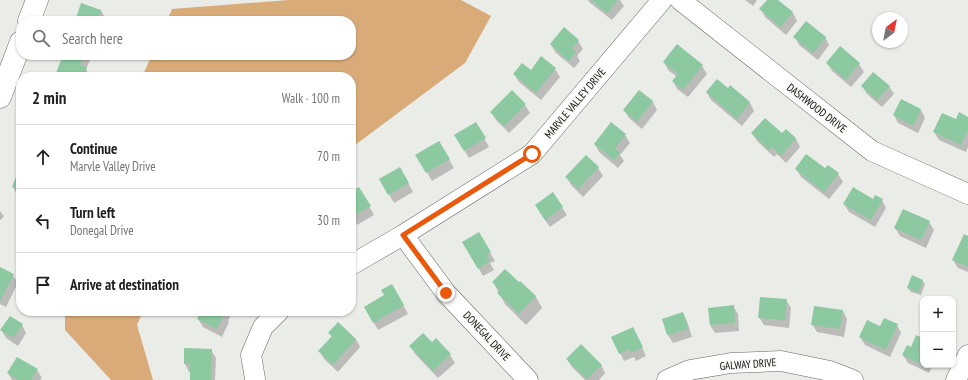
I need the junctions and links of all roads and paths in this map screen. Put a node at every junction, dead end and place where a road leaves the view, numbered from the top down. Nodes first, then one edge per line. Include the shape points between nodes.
1 (37, 0) edge
2 (662, 0) edge
3 (680, 0) edge
4 (31, 16) edge
5 (16, 55) edge
6 (0, 97) edge
7 (968, 194) edge
8 (403, 235) junction
9 (356, 262) edge
10 (274, 316) edge
11 (968, 356) edge
12 (255, 379) edge
13 (528, 380) edge
14 (667, 380) edge
15 (853, 380) edge
16 (956, 380) edge

1 - 4 main road
2 - 8 street, MARVLE VALLEY DRIVE via 532,154
3 - 7 street, DASHWOOD DRIVE via 872,151
5 - 6 main road
8 - 9 street, MARVLE VALLEY DRIVE
8 - 13 street, DONEGAL DRIVE via 446,293
10 - 12 street via 263,327 251,355
11 - 16 street
14 - 15 street, GALWAY DRIVE via 690,370 731,363 781,361 830,371

